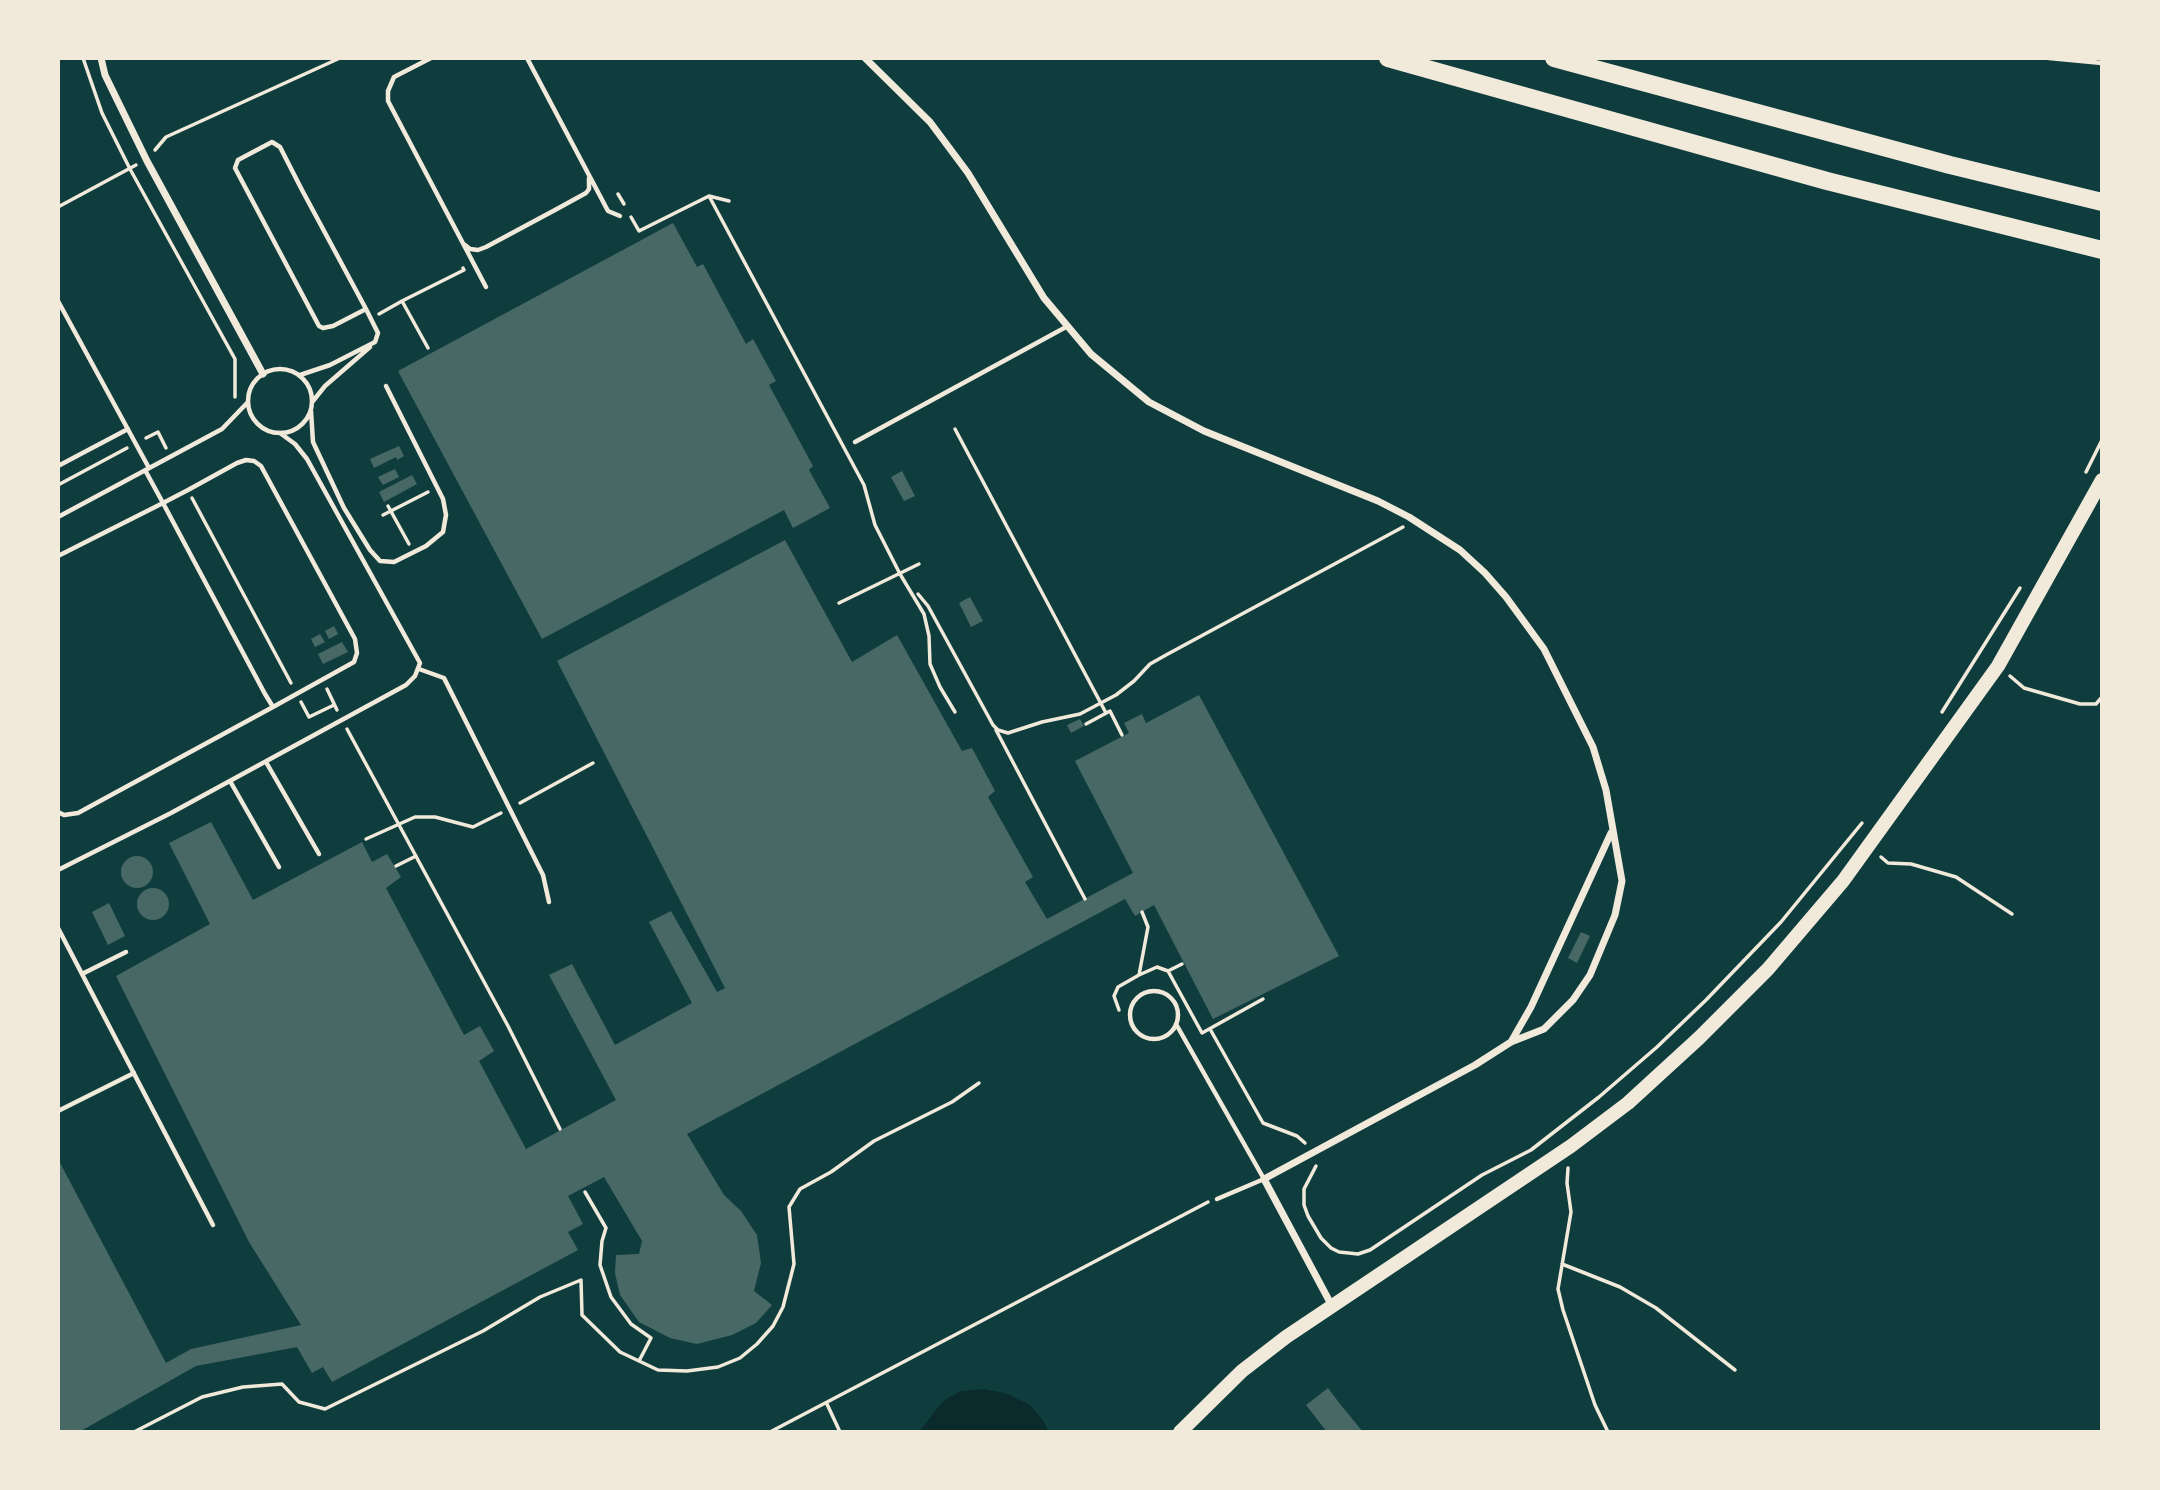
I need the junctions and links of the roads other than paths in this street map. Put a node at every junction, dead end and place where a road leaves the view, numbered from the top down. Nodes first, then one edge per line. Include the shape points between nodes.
1 (101, 58) edge
2 (431, 58) edge
3 (527, 58) edge
4 (865, 58) edge
5 (1388, 58) edge
6 (1554, 58) edge
7 (2049, 58) edge
8 (2102, 63) edge
9 (589, 173) junction
10 (2102, 202) edge
11 (621, 216) dead end
12 (462, 243) junction
13 (2102, 250) edge
14 (486, 287) dead end
15 (58, 300) edge
16 (366, 309) junction
17 (1066, 327) junction
18 (374, 342) junction
19 (263, 373) junction
20 (300, 375) junction
21 (386, 386) dead end
22 (248, 402) junction
23 (312, 402) junction
24 (311, 411) junction
25 (128, 429) junction
26 (280, 433) junction
27 (855, 442) dead end
28 (58, 466) edge
29 (147, 469) junction
30 (2102, 480) edge
31 (163, 502) junction
32 (58, 517) edge
33 (58, 556) edge
34 (419, 669) junction
35 (273, 708) junction
36 (265, 762) junction
37 (230, 781) junction
38 (58, 812) edge
39 (1612, 832) junction
40 (319, 854) dead end
41 (279, 867) dead end
42 (58, 870) edge
43 (549, 902) dead end
44 (58, 928) edge
45 (126, 952) dead end
46 (82, 974) junction
47 (1176, 1024) junction
48 (1511, 1042) junction
49 (134, 1073) junction
50 (58, 1111) edge
51 (1264, 1179) junction
52 (1217, 1199) road end
53 (213, 1225) dead end
54 (1332, 1306) junction
55 (1180, 1432) edge

1 - 19 street via 146,161
2 - 12 lane via 394,77 388,101
3 - 9 lane
4 - 17 street via 906,95 952,150
5 - 13 highway via 1813,178
6 - 10 highway
7 - 8 lane
9 - 11 lane via 608,211
9 - 12 lane via 586,193 486,247 470,249
12 - 14 lane
15 - 25 lane
16 - 16 lane via 280,147 272,142 238,160 235,168 319,326 333,326
16 - 18 lane via 378,333
17 - 27 lane
17 - 39 street via 1149,402 1204,431 1378,501 1460,550 1485,573 1544,649 1593,747
18 - 20 lane
18 - 23 lane
19 - 20 lane via 281,369
19 - 22 lane via 254,381
20 - 23 lane via 311,391
21 - 24 lane via 443,499 446,515 443,532 394,562 380,561 344,508 313,442
22 - 26 lane via 254,421
22 - 29 lane via 222,429
23 - 24 lane
24 - 26 lane via 299,427
25 - 28 lane
25 - 29 lane
26 - 34 lane via 307,459 420,663
29 - 31 lane
29 - 32 lane
30 - 54 main road via 1998,666 1843,881 1768,969 1628,1103
31 - 33 lane
31 - 35 lane
31 - 35 lane via 246,460 254,461 261,466 355,639 354,662
34 - 36 lane via 406,685
34 - 43 lane via 444,678 544,874
35 - 38 lane via 78,813
36 - 37 lane
36 - 40 lane
37 - 41 lane
37 - 42 lane
39 - 48 street
39 - 48 street via 1622,881 1620,898 1590,975 1544,1029
44 - 46 lane
45 - 46 lane
46 - 49 lane
47 - 47 lane via 1159,1038 1144,1036 1133,1027 1133,1003 1148,992 1170,996 1177,1009
47 - 51 lane
48 - 51 street
49 - 50 lane
49 - 53 lane
51 - 52 lane
51 - 54 street
54 - 55 main road via 1242,1371

